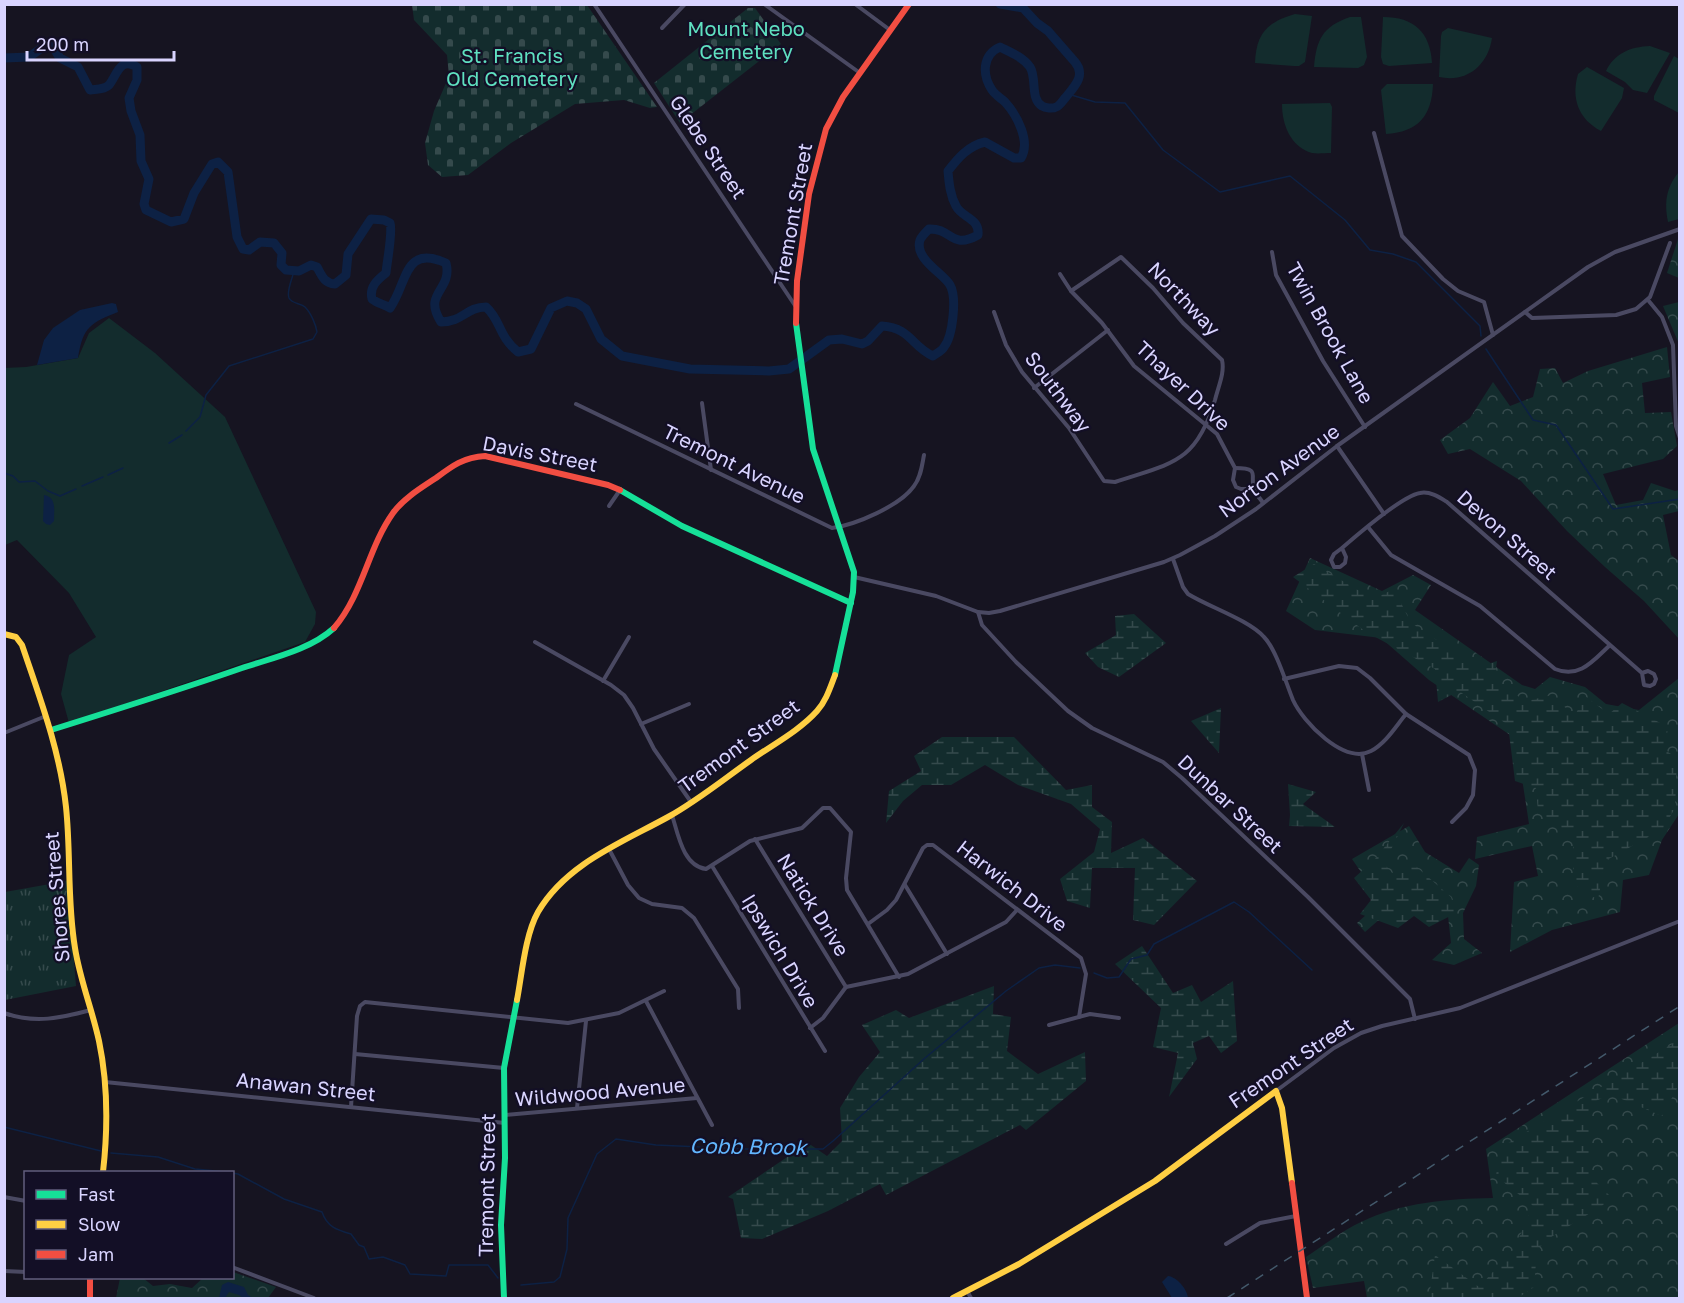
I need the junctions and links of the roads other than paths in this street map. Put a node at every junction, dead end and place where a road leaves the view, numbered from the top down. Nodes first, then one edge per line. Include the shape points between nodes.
1 (594, 4) edge
2 (685, 4) edge
3 (764, 4) edge
4 (855, 4) edge
5 (909, 4) edge
6 (662, 28) dead end
7 (890, 30) junction
8 (860, 73) junction
9 (1374, 133) dead end
10 (1680, 229) edge
11 (1670, 243) dead end
12 (1272, 252) dead end
13 (1060, 274) dead end
14 (1071, 291) junction
15 (1648, 300) junction
16 (796, 307) junction
17 (994, 312) dead end
18 (1526, 312) junction
19 (1108, 330) junction
20 (1492, 335) junction
21 (1677, 363) edge
22 (1034, 388) junction
23 (702, 403) dead end
24 (576, 404) dead end
25 (1208, 425) junction
26 (1365, 427) junction
27 (1680, 438) edge
28 (1337, 446) junction
29 (924, 455) dead end
30 (1235, 468) junction
31 (711, 470) junction
32 (1253, 489) junction
33 (620, 490) junction
34 (1263, 503) junction
35 (609, 506) dead end
36 (1384, 514) junction
37 (840, 526) junction
38 (1368, 527) junction
39 (1342, 548) junction
40 (1173, 559) junction
41 (854, 577) junction
42 (851, 603) junction
43 (978, 612) junction
44 (4, 634) edge
45 (629, 637) dead end
46 (535, 642) dead end
47 (1609, 646) junction
48 (1642, 673) junction
49 (1284, 679) junction
50 (603, 681) junction
51 (689, 704) dead end
52 (1406, 714) junction
53 (46, 716) junction
54 (641, 724) junction
55 (51, 730) junction
56 (4, 733) edge
57 (1362, 754) junction
58 (1369, 790) dead end
59 (691, 802) junction
60 (672, 815) junction
61 (1452, 822) dead end
62 (755, 839) junction
63 (609, 849) junction
64 (712, 866) junction
65 (904, 885) junction
66 (1017, 910) junction
67 (1680, 921) edge
68 (868, 924) junction
69 (947, 954) junction
70 (899, 977) junction
71 (846, 987) junction
72 (664, 991) dead end
73 (646, 1000) junction
74 (739, 1008) dead end
75 (91, 1010) junction
76 (4, 1013) edge
77 (514, 1016) junction
78 (1079, 1017) junction
79 (1119, 1018) dead end
80 (1414, 1020) junction
81 (586, 1021) junction
82 (1049, 1025) dead end
83 (810, 1028) junction
84 (825, 1051) dead end
85 (355, 1054) junction
86 (504, 1068) junction
87 (105, 1082) junction
88 (1276, 1091) junction
89 (697, 1098) junction
90 (351, 1107) junction
91 (577, 1108) junction
92 (505, 1115) junction
93 (505, 1123) junction
94 (712, 1125) dead end
95 (103, 1171) edge
96 (4, 1197) edge
97 (24, 1201) edge
98 (1297, 1216) junction
99 (1226, 1244) dead end
100 (234, 1268) edge
101 (4, 1271) edge
102 (24, 1272) edge
103 (90, 1279) edge
104 (968, 1291) junction
105 (90, 1299) edge
106 (314, 1299) edge
107 (504, 1299) edge
108 (953, 1299) edge
109 (971, 1299) edge
110 (1307, 1299) edge

1 - 16 street, Glebe Street
2 - 6 street
3 - 8 street
4 - 7 street
5 - 7 street, Tremont Street
7 - 8 street, Tremont Street
8 - 16 street, Tremont Street via 834,111 821,144 802,239
9 - 20 street via 1402,236 1443,279 1467,296 1484,302
10 - 18 street, Norton Avenue via 1608,256
11 - 15 street
12 - 26 street, Twin Brook Lane via 1276,275 1323,362
13 - 14 street, Thayer Drive
14 - 19 street, Thayer Drive
14 - 25 street, Northway via 1121,257 1154,288 1222,360
15 - 18 street via 1636,309 1616,315 1532,318
15 - 21 street via 1662,317
16 - 37 street, Tremont Street via 816,460
17 - 22 street, Southway via 1012,357
18 - 20 street, Norton Avenue
19 - 22 street
19 - 25 street, Thayer Drive via 1134,366
20 - 26 street, Norton Avenue
21 - 27 street via 1674,398
22 - 25 street, Southway via 1069,428 1099,476 1110,483 1178,460
23 - 31 street
24 - 31 street, Tremont Avenue
25 - 30 street, Thayer Drive
26 - 28 street, Norton Avenue
28 - 34 street, Norton Avenue
28 - 36 street
29 - 37 street via 911,489 887,508
30 - 32 street, Thayer Drive via 1251,472
30 - 32 street, Thayer Drive via 1236,487
31 - 37 street, Tremont Avenue via 829,527
32 - 34 street, Thayer Drive
33 - 35 street
33 - 42 street, Davis Street via 682,526
33 - 55 street, Davis Street via 493,458 474,456 459,461 393,513 344,616 315,642
34 - 40 street, Norton Avenue
36 - 38 street, Devon Street
36 - 47 street, Devon Street via 1419,493 1443,500
37 - 41 street, Tremont Street
38 - 39 street, Devon Street
38 - 47 street via 1391,555 1483,608 1555,669 1582,670
39 - 39 street, Devon Street via 1331,560 1334,567 1345,563
40 - 43 street, Norton Avenue via 1000,611
40 - 49 street via 1188,594 1265,638
41 - 42 street, Tremont Street
41 - 43 street, Norton Avenue via 936,596
42 - 59 street, Tremont Street via 838,666 821,706 794,730
43 - 80 street, Dunbar Street via 982,625 1068,711 1092,728 1163,762 1182,778 1410,999
44 - 53 street, Shores Street via 16,637 22,645
45 - 50 street
46 - 50 street
47 - 48 street, Devon Street
48 - 48 street, Devon Street via 1654,674 1654,684 1642,684
49 - 52 street via 1339,666 1354,667
49 - 57 street via 1307,720 1338,748
50 - 54 street via 627,699
51 - 54 street
52 - 57 street via 1382,743
52 - 61 street via 1462,749 1473,762 1473,795
53 - 55 street, Shores Street
53 - 56 street
54 - 59 street
55 - 75 street, Shores Street via 66,808 74,945
57 - 58 street
59 - 60 street, Tremont Street
60 - 63 street, Tremont Street
60 - 64 street via 690,862 700,868
62 - 64 street
62 - 68 street via 798,830 824,807 830,808 851,831 846,884
62 - 71 street, Natick Drive
63 - 74 street via 639,898 682,908 694,918 738,989
63 - 77 street, Tremont Street via 568,875 539,910 530,934
64 - 83 street, Ipswich Drive
65 - 66 street, Harwich Drive via 922,848 931,844
65 - 68 street, Harwich Drive via 890,907
65 - 69 street
66 - 69 street via 1006,922
66 - 78 street, Harwich Drive via 1083,960 1086,974
67 - 80 street, Fremont Street via 1466,1006
68 - 70 street
69 - 70 street
70 - 71 street
71 - 83 street via 823,1018
72 - 73 street
73 - 81 street via 619,1013
73 - 89 street
75 - 76 street via 48,1020
75 - 87 street, Shores Street
77 - 81 street via 553,1022
77 - 85 street via 363,1003 357,1016
77 - 86 street, Tremont Street
78 - 79 street via 1095,1014
78 - 82 street
80 - 88 street, Fremont Street via 1357,1035
81 - 91 street
83 - 84 street, Ipswich Drive
85 - 86 street
85 - 90 street
86 - 92 street, Tremont Street
87 - 90 street, Anawan Street
87 - 95 street, Shores Street
88 - 98 street via 1282,1104
88 - 104 street, Fremont Street via 1155,1180 1037,1254
89 - 91 street, Wildwood Avenue
89 - 94 street
90 - 93 street, Anawan Street
91 - 92 street, Wildwood Avenue
92 - 93 street, Tremont Street
93 - 107 street, Tremont Street via 501,1221
96 - 97 street
98 - 99 street via 1260,1223
98 - 110 street
100 - 106 street
101 - 102 street
103 - 105 street
104 - 108 street, Fremont Street
104 - 109 street

